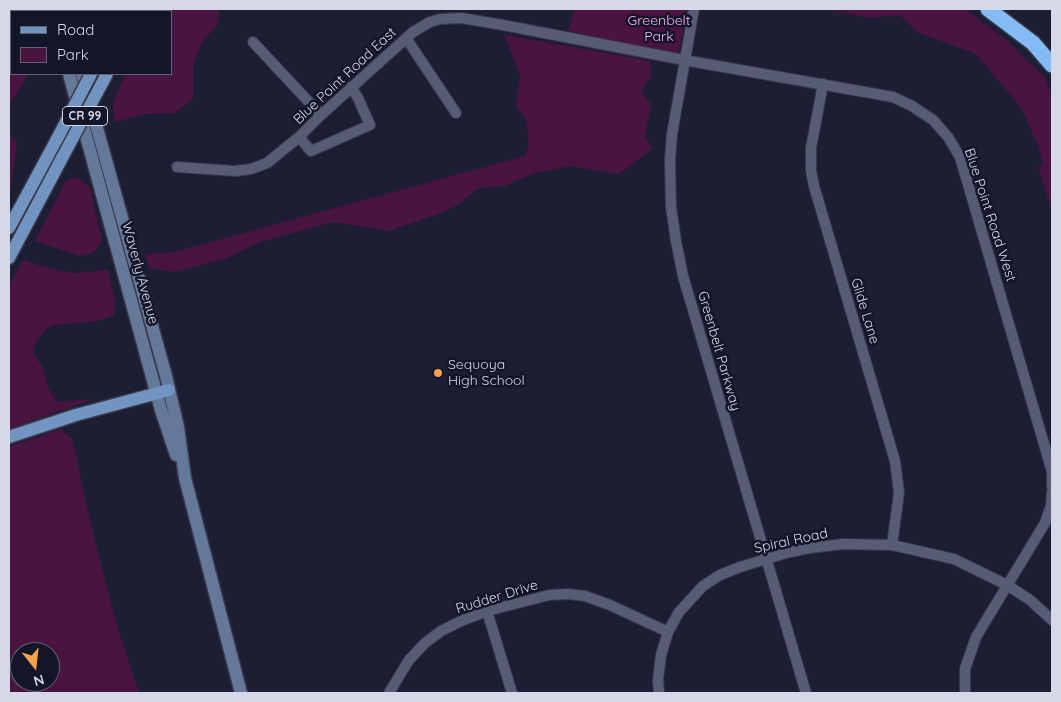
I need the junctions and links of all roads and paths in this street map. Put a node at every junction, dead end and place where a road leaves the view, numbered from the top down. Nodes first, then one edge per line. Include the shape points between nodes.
1 (694, 9) edge
2 (988, 9) edge
3 (406, 38) junction
4 (253, 42) dead end
5 (684, 60) junction
6 (1052, 65) edge
7 (69, 75) edge
8 (82, 75) edge
9 (90, 75) edge
10 (106, 75) edge
11 (823, 84) junction
12 (351, 87) junction
13 (456, 113) dead end
14 (321, 115) junction
15 (299, 137) junction
16 (176, 167) dead end
17 (9, 228) edge
18 (10, 256) edge
19 (163, 391) junction
20 (9, 437) edge
21 (1052, 486) edge
22 (1052, 492) edge
23 (892, 545) junction
24 (766, 559) junction
25 (1007, 585) junction
26 (487, 611) junction
27 (1052, 620) edge
28 (668, 632) junction
29 (241, 693) edge
30 (389, 693) edge
31 (512, 693) edge
32 (659, 693) edge
33 (806, 693) edge
34 (964, 693) edge

1 - 5 street, Greenbelt Parkway
2 - 6 highway via 1033,42
3 - 5 street, Blue Point Road East via 419,26 430,22 461,18
3 - 12 street, Blue Point Road East
3 - 13 street
4 - 14 street
5 - 11 street, Blue Point Road West
5 - 24 street, Greenbelt Parkway via 670,160 676,241 685,286
7 - 19 main road, Waverly Avenue
8 - 19 main road, Waverly Avenue
9 - 17 main road, CR 99, bridge
10 - 18 main road, CR 99, bridge
11 - 21 street, Blue Point Road West via 893,97 912,106 933,120 960,158 1052,472
11 - 23 street, Glide Lane via 811,148 811,171 895,461 899,493
12 - 14 street, Blue Point Road East
12 - 15 street via 370,125 311,151
14 - 15 street, Blue Point Road East
15 - 16 street, Blue Point Road East via 272,160 251,169
19 - 20 main road
19 - 29 main road, Waverly Avenue via 167,431 185,478
22 - 25 street via 1045,523
23 - 24 street, Spiral Road via 843,544
23 - 25 street, Spiral Road via 954,559
24 - 28 street, Spiral Road via 720,575 703,586 678,612
24 - 33 street, Greenbelt Parkway
25 - 27 street, Spiral Road
25 - 34 street via 970,651 965,668
26 - 28 street, Rudder Drive via 549,595 568,594 610,605
26 - 30 street, Rudder Drive via 441,631 425,643 409,660
26 - 31 street
28 - 32 street, Spiral Road via 661,655

